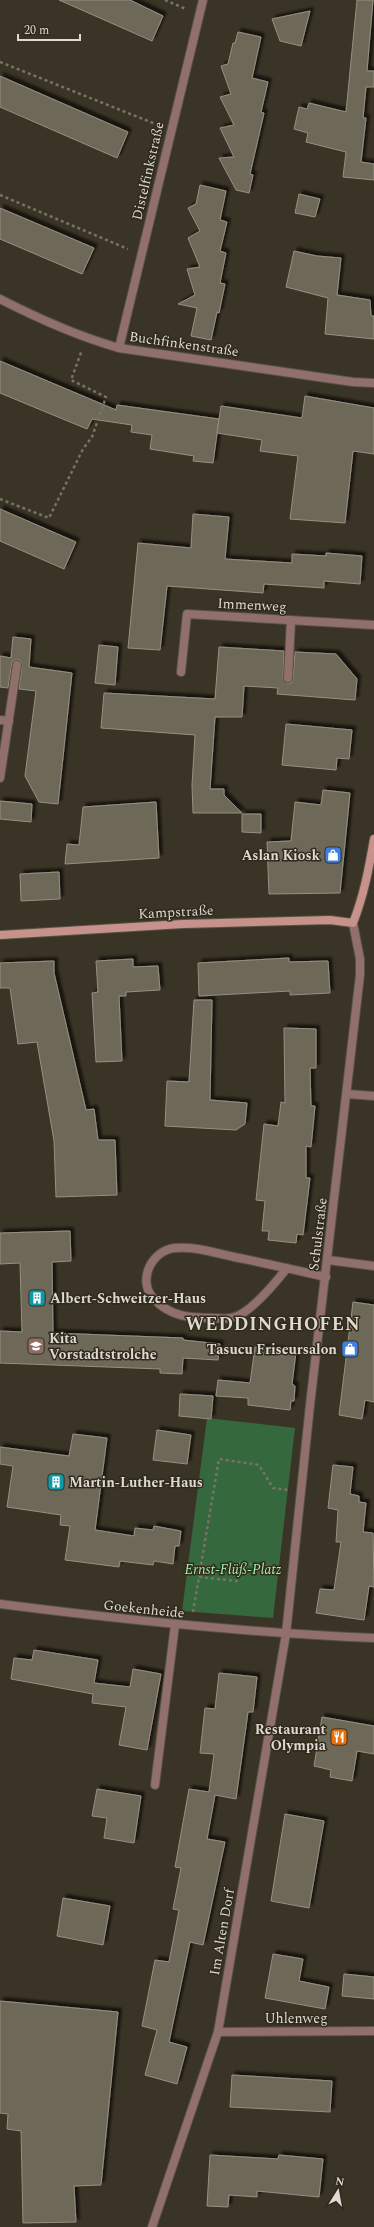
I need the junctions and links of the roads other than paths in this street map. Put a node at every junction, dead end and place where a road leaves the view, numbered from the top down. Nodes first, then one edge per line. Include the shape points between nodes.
1 (203, 0) edge
2 (0, 299) edge
3 (119, 348) junction
4 (374, 383) edge
5 (291, 620) junction
6 (374, 625) edge
7 (17, 665) dead end
8 (181, 672) dead end
9 (288, 678) dead end
10 (0, 720) edge
11 (9, 721) junction
12 (0, 778) edge
13 (374, 839) edge
14 (373, 852) edge
15 (353, 923) junction
16 (0, 935) edge
17 (346, 1094) junction
18 (374, 1096) edge
19 (328, 1260) junction
20 (374, 1266) edge
21 (287, 1268) junction
22 (326, 1277) junction
23 (0, 1604) edge
24 (175, 1625) junction
25 (286, 1634) junction
26 (374, 1638) edge
27 (155, 1785) dead end
28 (374, 2031) edge
29 (218, 2032) junction
30 (152, 2227) edge

1 - 3 street, Distelfinkstraße
2 - 3 street, Buchfinkenstraße via 54,326 86,339
3 - 4 street, Buchfinkenstraße
5 - 6 street, Immenweg
5 - 8 street, Immenweg via 187,614
5 - 9 street
7 - 11 street
10 - 11 street
11 - 12 street
13 - 14 main road
14 - 15 main road via 361,902
15 - 16 main road, Kampstraße via 330,920 183,924
15 - 17 street, Schulstraße via 360,959 360,975
17 - 18 street
17 - 19 street, Schulstraße
19 - 20 street
19 - 22 street, Schulstraße
21 - 21 street via 205,1251 175,1248 165,1250 152,1259 147,1287 153,1298 173,1314 188,1318 232,1318 259,1301
21 - 22 street
22 - 25 street, Schulstraße
23 - 24 street, Goekenheide
24 - 25 street, Goekenheide
24 - 27 street
25 - 26 street, Goekenheide
25 - 29 street, Im Alten Dorf
28 - 29 street, Uhlenweg
29 - 30 street, Im Alten Dorf

